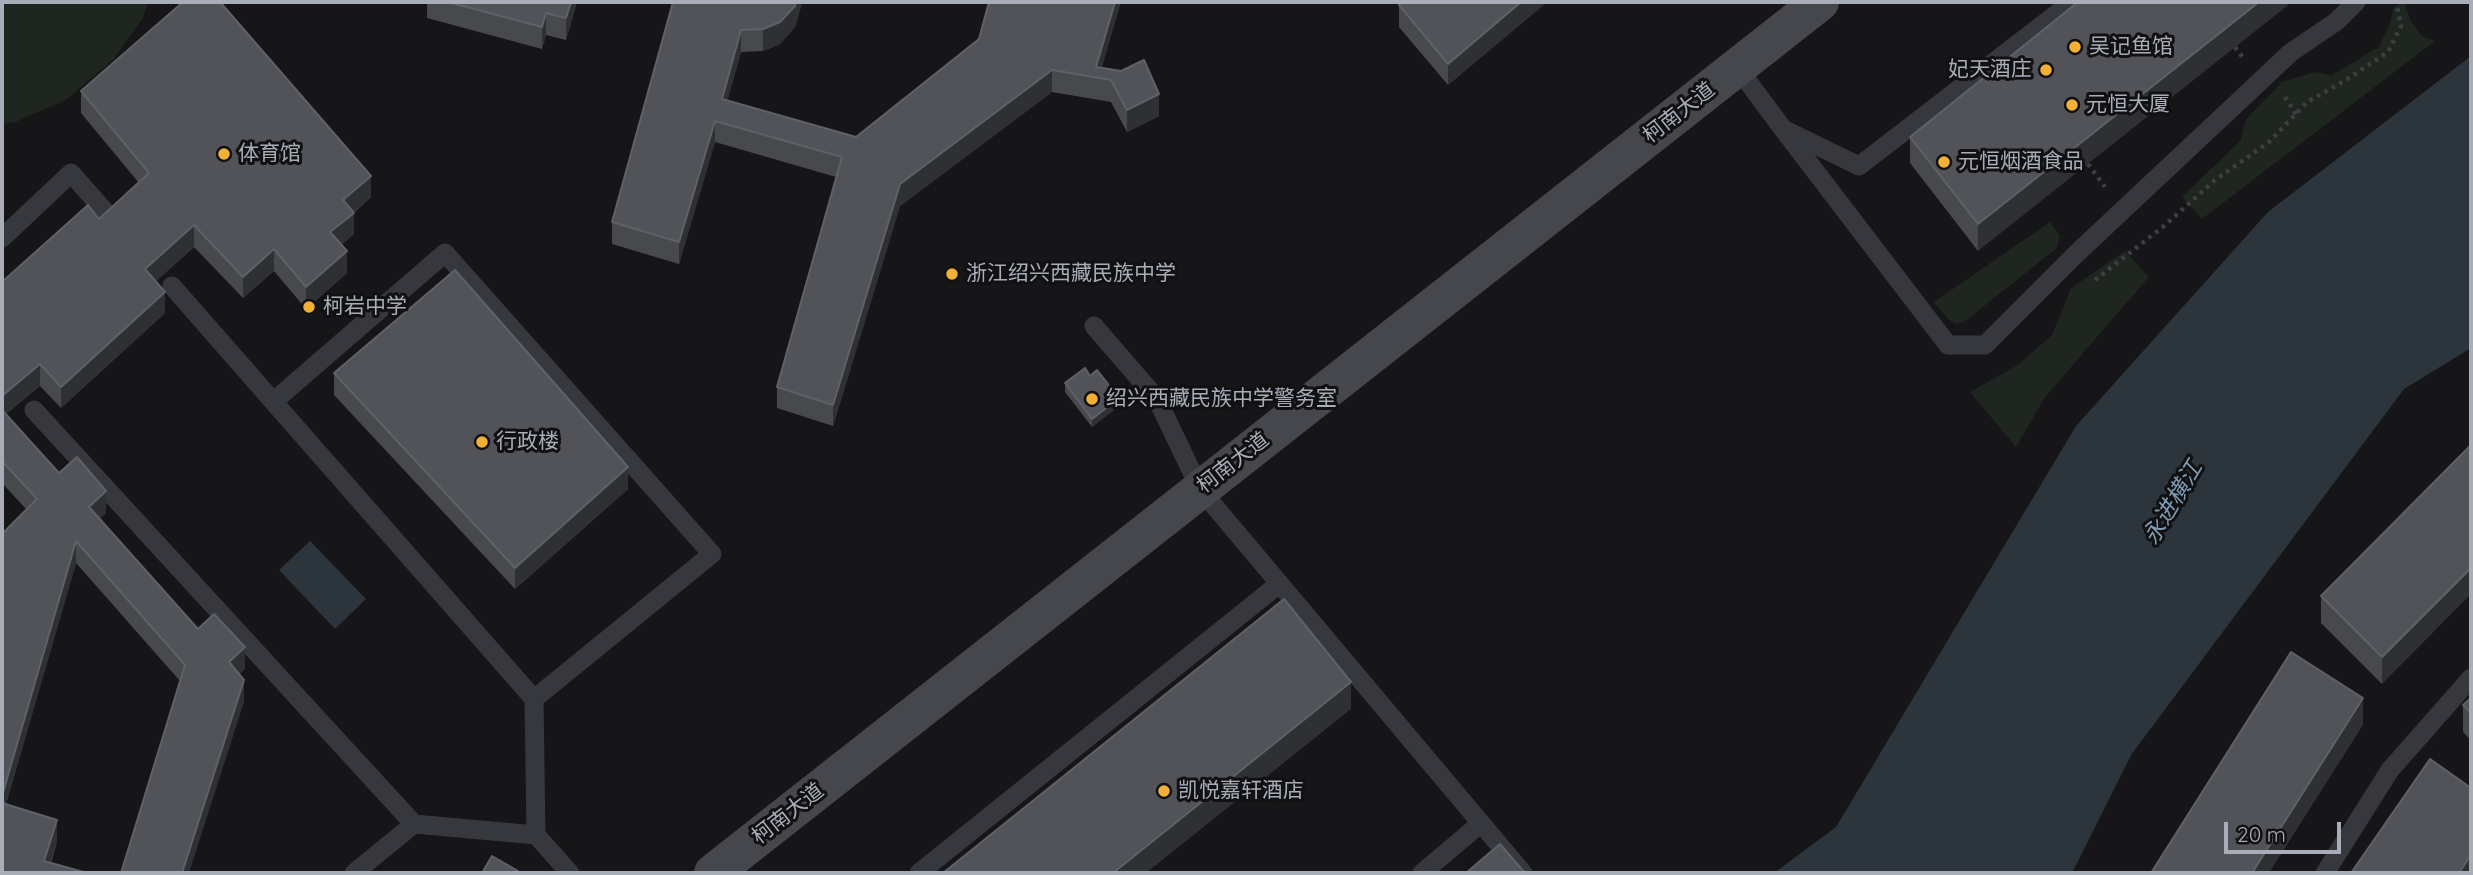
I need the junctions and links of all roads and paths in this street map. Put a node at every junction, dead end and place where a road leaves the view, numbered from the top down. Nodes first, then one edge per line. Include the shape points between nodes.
1 (1820, 2) edge
2 (2072, 2) edge
3 (2356, 2) edge
4 (2396, 2) edge
5 (1737, 67) junction
6 (1783, 129) junction
7 (109, 216) edge
8 (2, 238) edge
9 (2058, 274) junction
10 (172, 286) dead end
11 (1094, 326) dead end
12 (274, 401) junction
13 (34, 410) dead end
14 (1200, 489) junction
15 (1279, 584) junction
16 (2471, 678) edge
17 (534, 699) junction
18 (414, 824) junction
19 (1479, 824) junction
20 (536, 835) junction
21 (354, 873) edge
22 (570, 873) edge
23 (713, 873) edge
24 (919, 873) edge
25 (1422, 873) edge
26 (1523, 873) edge
27 (2325, 873) edge

1 - 5 main road, 柯南大道
2 - 6 lane via 1859,166
3 - 9 lane via 2290,53
4 - 9 path via 2401,26 2388,52 2306,102 2269,142 2214,181 2110,270 2077,291
5 - 6 lane
5 - 14 main road, 柯南大道
6 - 9 lane via 1948,345 1985,345
7 - 8 lane via 71,173
10 - 12 lane
11 - 14 lane via 1157,399
12 - 17 lane
12 - 17 lane via 445,253 712,554
13 - 18 lane
14 - 15 lane
14 - 23 main road, 柯南大道
15 - 19 lane
15 - 24 lane
16 - 27 lane via 2390,770
17 - 20 lane
18 - 20 lane
18 - 21 lane
19 - 25 lane
19 - 26 lane
20 - 22 lane

